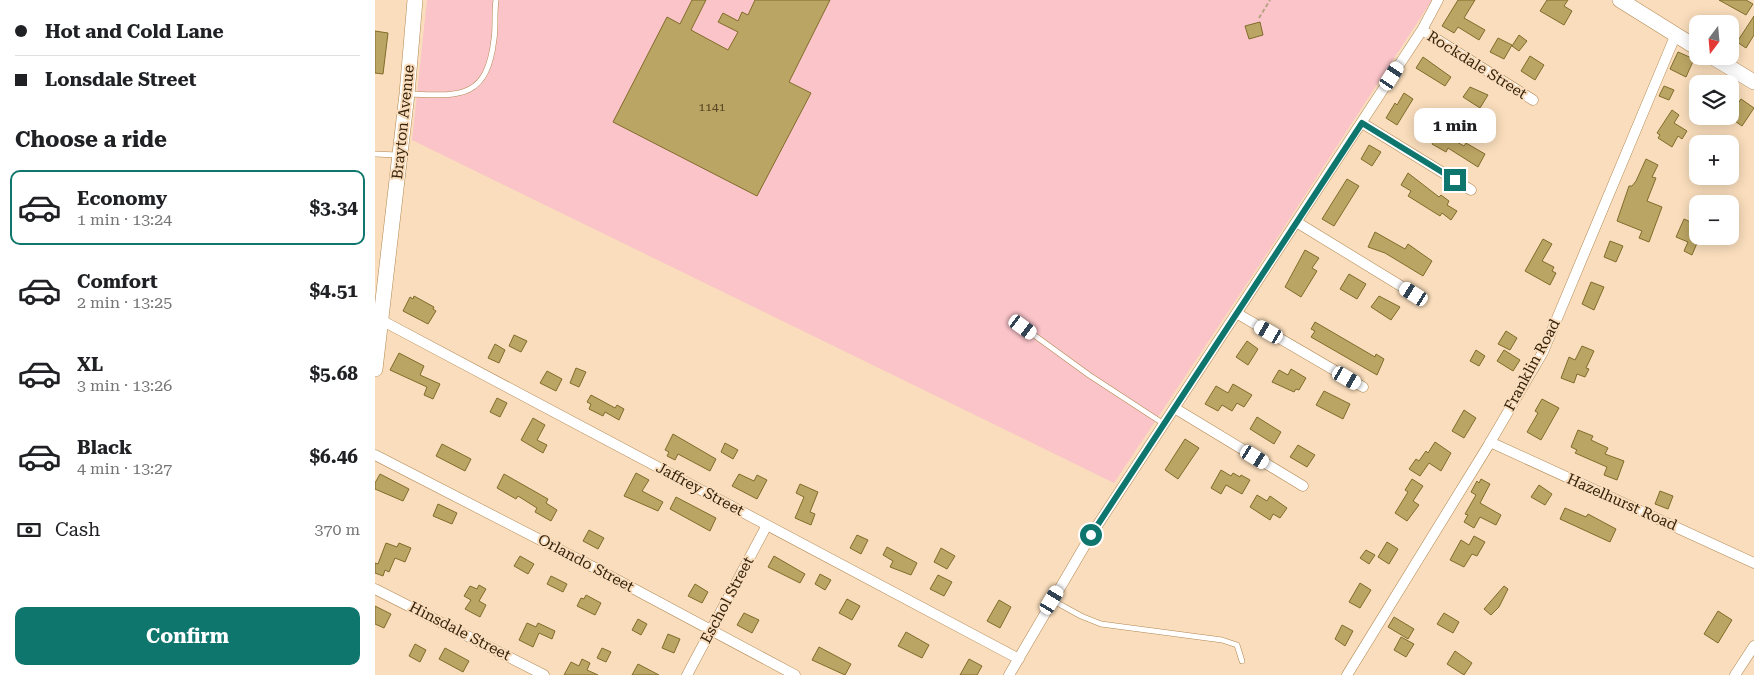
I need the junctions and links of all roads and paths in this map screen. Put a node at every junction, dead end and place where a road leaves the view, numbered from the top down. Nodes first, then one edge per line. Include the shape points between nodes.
1 (415, 0) edge
2 (496, 0) edge
3 (1270, 0) edge
4 (1438, 0) edge
5 (1620, 0) edge
6 (1259, 18) dead end
7 (1422, 30) junction
8 (1676, 34) junction
9 (1689, 43) edge
10 (1726, 65) edge
11 (1754, 82) edge
12 (407, 94) junction
13 (1533, 100) dead end
14 (1362, 123) junction
15 (375, 154) edge
16 (399, 155) junction
17 (1471, 190) dead end
18 (1298, 223) junction
19 (1414, 294) dead end
20 (1238, 314) junction
21 (381, 320) junction
22 (1023, 327) dead end
23 (375, 369) edge
24 (1363, 387) dead end
25 (1176, 408) junction
26 (1165, 425) junction
27 (1490, 442) junction
28 (375, 455) edge
29 (1303, 486) dead end
30 (767, 525) junction
31 (1754, 563) edge
32 (375, 589) edge
33 (1052, 600) junction
34 (711, 630) junction
35 (1754, 646) edge
36 (1019, 659) junction
37 (1242, 660) dead end
38 (544, 675) edge
39 (687, 675) edge
40 (795, 675) edge
41 (1009, 675) edge
42 (1347, 675) edge
43 (1735, 675) edge

1 - 12 main road, Brayton Avenue
2 - 12 lane via 495,38 490,63 474,88 454,95
3 - 6 path
4 - 7 street
5 - 8 main road
7 - 13 street, Rockdale Street
7 - 14 street
8 - 9 main road
8 - 27 street, Franklin Road via 1549,340
10 - 11 main road
12 - 16 main road, Brayton Avenue
14 - 17 street
14 - 18 street
15 - 16 lane
16 - 21 main road, Brayton Avenue
18 - 19 street
18 - 20 street
20 - 24 street
20 - 25 street
21 - 23 main road, Brayton Avenue
21 - 30 street, Jaffrey Street
22 - 26 lane
25 - 26 street
25 - 29 street
26 - 33 street
27 - 31 street, Hazelhurst Road
27 - 42 street, Franklin Road
28 - 34 street, Orlando Street
30 - 34 street, Eschol Street
30 - 36 street, Jaffrey Street
32 - 38 street, Hinsdale Street
33 - 36 street
33 - 37 lane via 1101,624 1222,640 1237,645
34 - 39 street, Eschol Street
34 - 40 street, Orlando Street
35 - 43 street
36 - 41 street

